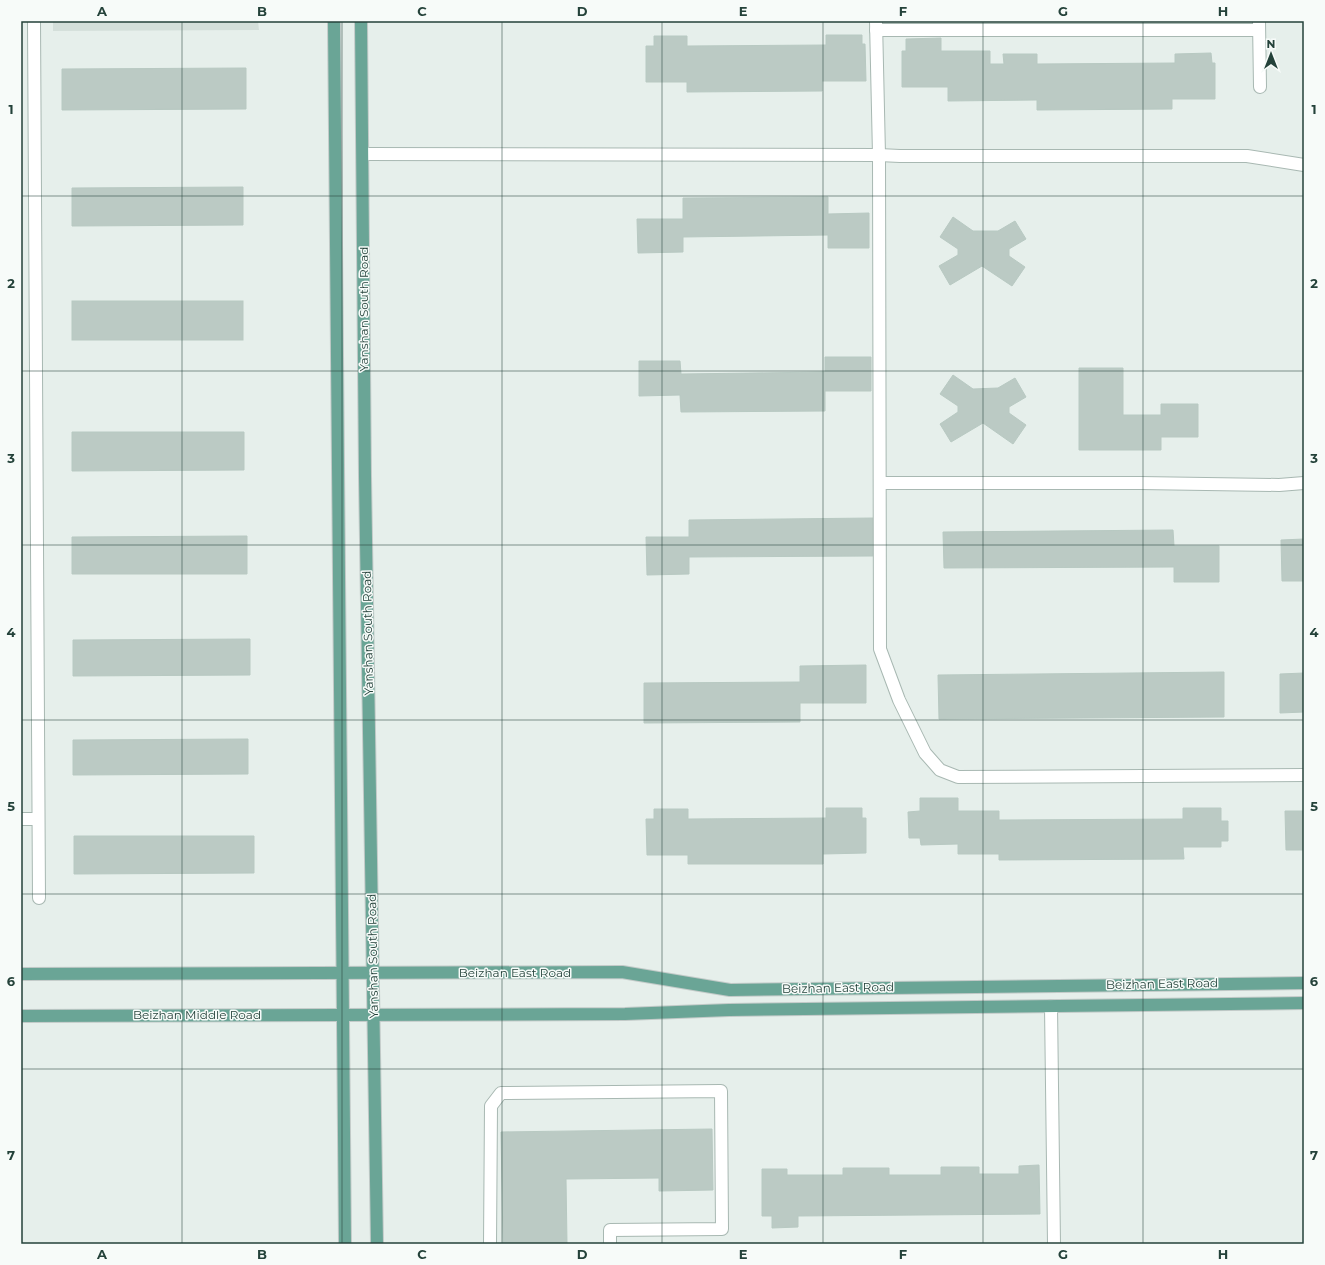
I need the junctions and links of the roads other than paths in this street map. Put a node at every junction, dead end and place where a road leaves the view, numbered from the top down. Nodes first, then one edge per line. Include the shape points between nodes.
1 (34, 21) edge
2 (334, 21) edge
3 (361, 21) edge
4 (876, 26) edge
5 (1259, 26) edge
6 (1260, 87) dead end
7 (363, 154) junction
8 (879, 155) junction
9 (1304, 165) edge
10 (1304, 483) edge
11 (880, 484) junction
12 (1304, 775) edge
13 (21, 819) edge
14 (38, 819) junction
15 (39, 898) dead end
16 (343, 973) junction
17 (373, 973) junction
18 (21, 974) edge
19 (1304, 983) edge
20 (1304, 1003) edge
21 (1051, 1006) junction
22 (343, 1015) junction
23 (373, 1015) junction
24 (21, 1016) edge
25 (345, 1244) edge
26 (377, 1244) edge
27 (490, 1244) edge
28 (610, 1244) edge
29 (1054, 1244) edge

1 - 14 lane
2 - 16 main road
3 - 7 main road, Yanshan South Road
4 - 5 lane
4 - 8 lane
5 - 6 lane
7 - 8 lane
7 - 17 main road, Yanshan South Road
8 - 9 lane via 1247,156
8 - 11 lane
10 - 11 lane
11 - 12 lane via 880,649 899,700 925,753 940,770 958,777
13 - 14 lane
14 - 15 lane
16 - 17 main road
16 - 18 main road
16 - 22 main road
17 - 19 main road, Beizhan East Road via 622,972 730,990
17 - 23 main road, Yanshan South Road
20 - 21 main road, Beizhan East Road
21 - 23 main road, Beizhan East Road via 729,1010 625,1014
21 - 29 lane
22 - 23 main road, Beizhan Middle Road
22 - 24 main road, Beizhan Middle Road
22 - 25 main road
23 - 26 main road, Yanshan South Road
27 - 28 lane via 491,1106 501,1093 721,1092 722,1229 610,1230

